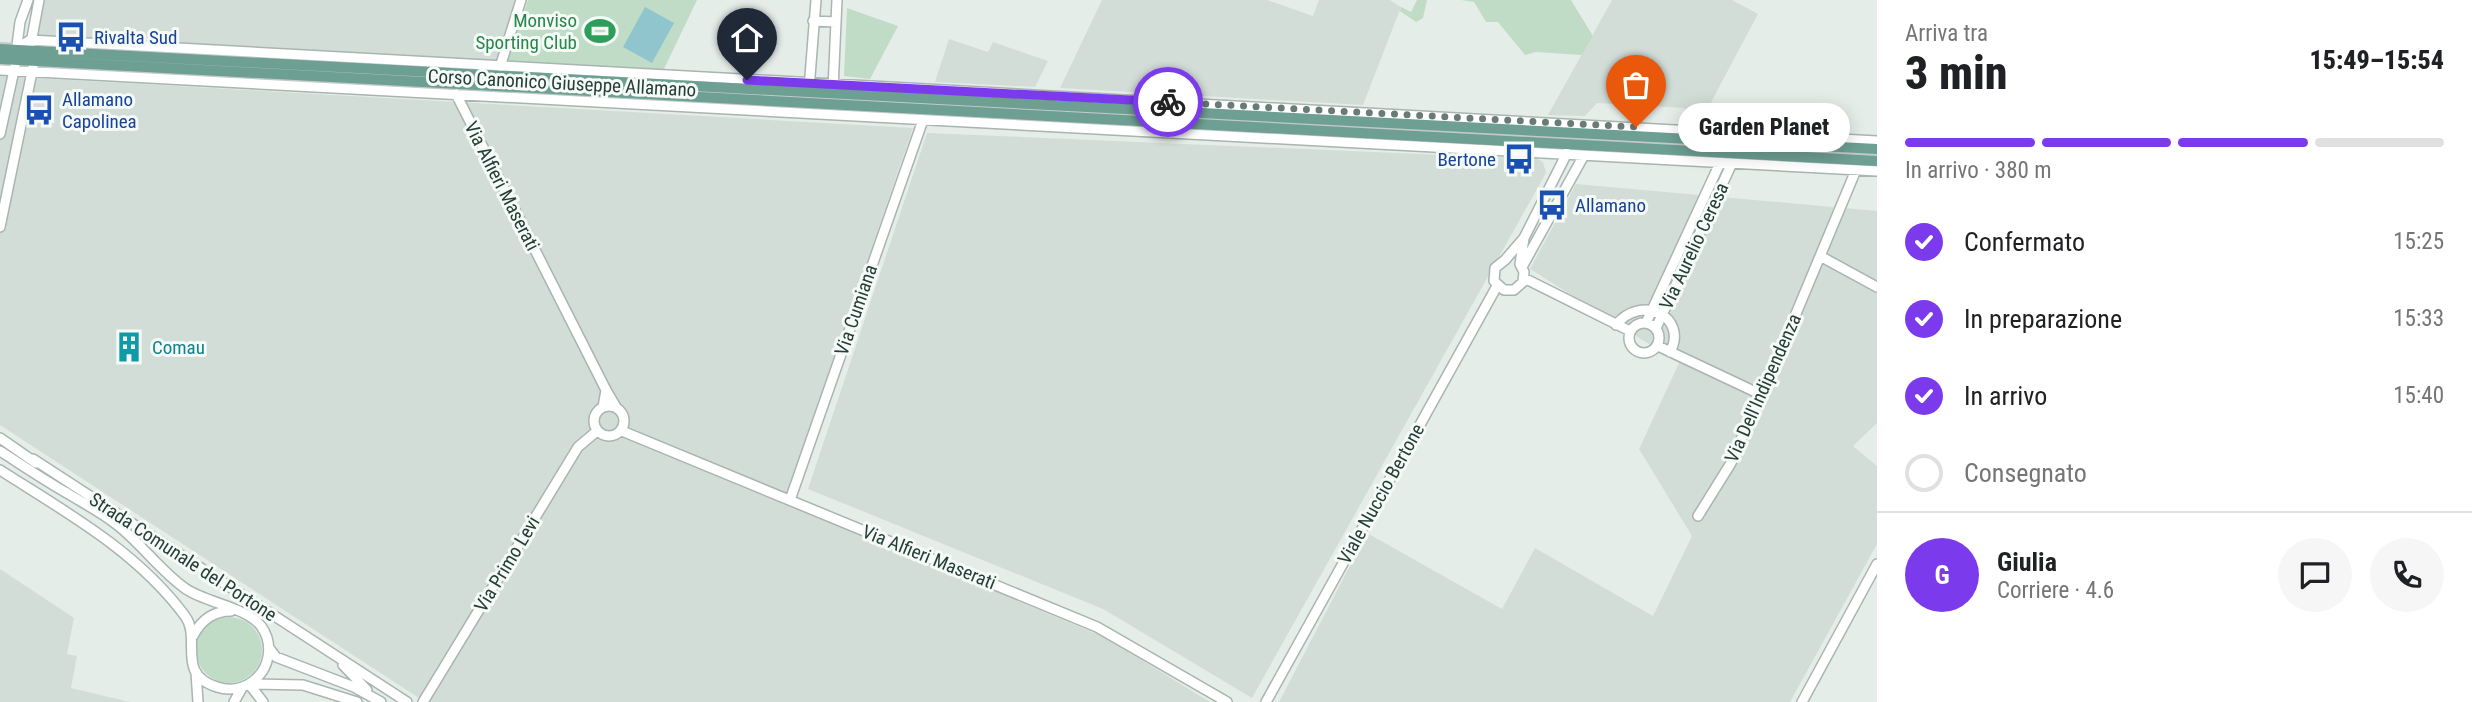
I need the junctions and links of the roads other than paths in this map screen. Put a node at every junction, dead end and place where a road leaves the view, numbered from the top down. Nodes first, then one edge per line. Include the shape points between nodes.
1 (28, 0) edge
2 (39, 0) edge
3 (522, 0) edge
4 (816, 0) edge
5 (837, 0) edge
6 (813, 21) junction
7 (836, 22) junction
8 (0, 49) edge
9 (32, 55) junction
10 (0, 59) edge
11 (15, 60) junction
12 (500, 67) junction
13 (0, 70) edge
14 (809, 87) junction
15 (456, 94) junction
16 (832, 99) junction
17 (923, 120) junction
18 (1567, 133) junction
19 (0, 134) edge
20 (1877, 141) edge
21 (1877, 149) edge
22 (1566, 156) junction
23 (1583, 157) junction
24 (1877, 161) edge
25 (1720, 163) junction
26 (1732, 163) junction
27 (1856, 170) junction
28 (1877, 172) edge
29 (1555, 178) junction
30 (1559, 201) junction
31 (0, 227) edge
32 (1524, 238) junction
33 (1820, 256) junction
34 (1505, 260) junction
35 (1523, 263) junction
36 (1524, 278) junction
37 (1534, 284) junction
38 (1497, 286) junction
39 (1877, 286) edge
40 (1652, 310) junction
41 (1663, 314) junction
42 (1646, 323) junction
43 (1616, 325) junction
44 (1656, 328) junction
45 (1630, 331) junction
46 (1658, 346) junction
47 (1670, 352) junction
48 (606, 390) junction
49 (1762, 396) junction
50 (604, 407) junction
51 (616, 407) junction
52 (597, 431) junction
53 (622, 431) junction
54 (0, 438) edge
55 (0, 451) edge
56 (33, 459) junction
57 (0, 470) edge
58 (65, 492) junction
59 (790, 500) junction
60 (1698, 516) dead end
61 (1877, 564) edge
62 (237, 611) junction
63 (192, 638) junction
64 (269, 648) junction
65 (333, 654) junction
66 (196, 672) junction
67 (245, 686) junction
68 (198, 702) edge
69 (234, 702) edge
70 (263, 702) edge
71 (357, 702) edge
72 (381, 702) edge
73 (407, 702) edge
74 (423, 702) edge
75 (1227, 702) edge
76 (1266, 702) edge
77 (1802, 702) edge

1 - 11 street
2 - 9 street
3 - 12 street
4 - 6 street
5 - 7 street
6 - 7 street
6 - 14 street
7 - 16 street
8 - 11 main road, Corso Canonico Giuseppe Allamano
9 - 11 main road, Corso Canonico Giuseppe Allamano
9 - 11 street, Corso Canonico Giuseppe Allamano
9 - 12 street, Corso Canonico Giuseppe Allamano
9 - 14 main road, Corso Canonico Giuseppe Allamano
9 - 15 street, Corso Canonico Giuseppe Allamano
9 - 16 main road, Corso Canonico Giuseppe Allamano
9 - 31 street
10 - 11 main road, Corso Canonico Giuseppe Allamano
11 - 13 street, Corso Canonico Giuseppe Allamano
11 - 19 street
12 - 14 street, Corso Canonico Giuseppe Allamano
14 - 16 main road, Corso Canonico Giuseppe Allamano
15 - 16 street, Corso Canonico Giuseppe Allamano
15 - 48 street, Via Alfieri Maserati
16 - 17 street, Corso Canonico Giuseppe Allamano
16 - 18 main road, Corso Canonico Giuseppe Allamano
16 - 18 street, Corso Canonico Giuseppe Allamano
17 - 22 street, Corso Canonico Giuseppe Allamano
17 - 59 street, Via Cumiana
18 - 20 street, Corso Canonico Giuseppe Allamano
18 - 21 main road, Corso Canonico Giuseppe Allamano
18 - 22 street, Viale Nuccio Bertone
18 - 24 main road, Corso Canonico Giuseppe Allamano
22 - 23 street, Corso Canonico Giuseppe Allamano
22 - 29 street, Viale Nuccio Bertone
23 - 25 street, Corso Canonico Giuseppe Allamano
23 - 30 street
25 - 26 street, Corso Canonico Giuseppe Allamano
25 - 40 street, Via Aurelio Ceresa
26 - 27 street, Corso Canonico Giuseppe Allamano
26 - 41 street, Via Aurelio Ceresa
27 - 28 street, Corso Canonico Giuseppe Allamano
27 - 33 street, Via Dell'Indipendenza
29 - 30 street
29 - 32 street, Viale Nuccio Bertone
30 - 35 street
32 - 34 street, Viale Nuccio Bertone
32 - 35 street, Viale Nuccio Bertone
33 - 39 street
33 - 49 street, Via Dell'Indipendenza
34 - 35 street
34 - 38 street, Viale Nuccio Bertone via 1495,268
35 - 36 street, Viale Nuccio Bertone
35 - 37 street
36 - 37 street
36 - 38 street via 1514,290
37 - 43 street
38 - 76 street, Viale Nuccio Bertone
40 - 41 street
40 - 42 street, Via Aurelio Ceresa
40 - 43 street via 1632,311
41 - 44 street, Via Aurelio Ceresa
41 - 47 street via 1673,330
42 - 44 street
42 - 45 street
43 - 45 street
44 - 46 street
45 - 46 street via 1629,344 1635,351 1649,353
46 - 47 street
47 - 49 street
48 - 50 street
48 - 51 street, Via Alfieri Maserati
49 - 60 street, Via Dell'Indipendenza via 1731,463
50 - 51 street
50 - 52 street via 595,414
51 - 53 street via 624,418
52 - 53 street via 610,437
52 - 74 street, Via Primo Levi via 578,447
53 - 59 street, Via Alfieri Maserati
54 - 56 street
55 - 58 street, Strada Comunale del Portone
56 - 58 street
56 - 65 street, Strada Comunale del Portone
57 - 63 street, Strada Comunale del Portone via 134,559 187,619
58 - 62 street, Strada Comunale del Portone via 116,524 181,585
59 - 75 street, Via Alfieri Maserati via 1097,627
61 - 77 street
62 - 63 street, Strada Comunale del Portone via 215,613
62 - 64 street, Strada Comunale del Portone via 260,624
63 - 66 street, Strada Comunale del Portone via 190,652
64 - 67 street, Strada Comunale del Portone via 265,668
64 - 72 street, Strada Comunale del Portone via 281,659
65 - 72 street, Strada Comunale del Portone
65 - 73 street, Strada Comunale del Portone
66 - 67 street via 220,688
66 - 68 street, Strada Comunale del Portone
67 - 69 street, Strada Comunale del Portone
67 - 70 street
67 - 71 street via 297,684

